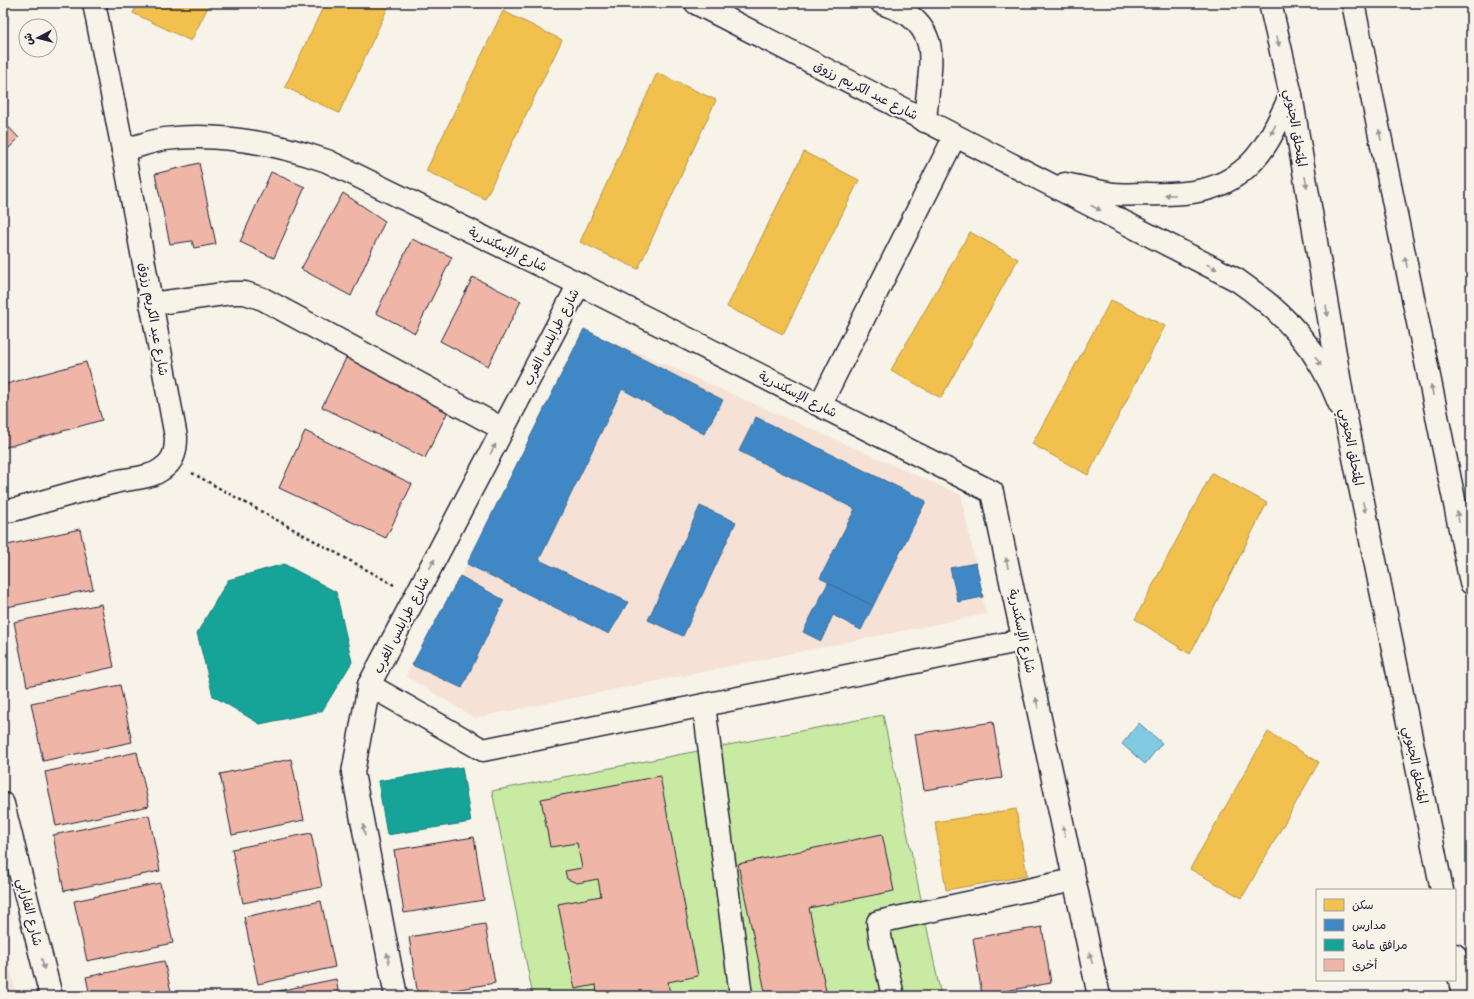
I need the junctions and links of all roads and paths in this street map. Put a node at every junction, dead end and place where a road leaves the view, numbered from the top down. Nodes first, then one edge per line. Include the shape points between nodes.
1 (94, 3) edge
2 (696, 3) edge
3 (882, 3) edge
4 (1270, 3) edge
5 (1353, 3) edge
6 (1291, 95) junction
7 (925, 121) junction
8 (955, 136) junction
9 (123, 150) junction
10 (1036, 178) junction
11 (579, 284) junction
12 (151, 304) junction
13 (820, 405) junction
14 (1346, 418) junction
15 (503, 429) junction
16 (171, 462) junction
17 (3, 512) edge
18 (1471, 583) edge
19 (415, 597) junction
20 (1023, 640) junction
21 (369, 685) junction
22 (704, 705) junction
23 (3, 804) edge
24 (1074, 880) junction
25 (1442, 889) edge
26 (1456, 960) edge
27 (51, 996) edge
28 (396, 996) edge
29 (741, 996) edge
30 (893, 996) edge
31 (1099, 996) edge
32 (1463, 996) edge

1 - 9 main road, شارع عبد الكريم رزوق
2 - 7 main road, شارع عبد الكريم رزوق
3 - 7 main road via 913,19 925,32 930,45
4 -> 6 main road, المتحلق الجنوبي
18 -> 5 main road
6 -> 10 main road via 1264,148 1253,162 1224,183 1208,190 1173,195 1113,194
6 -> 14 main road, المتحلق الجنوبي
7 - 8 main road, شارع عبد الكريم رزوق
8 - 10 main road, شارع عبد الكريم رزوق
8 - 13 main road
9 - 11 main road, شارع الإسكندرية via 164,140 197,137 243,140 295,151 327,162
9 - 12 main road, شارع عبد الكريم رزوق
10 -> 14 main road, شارع عبد الكريم رزوق via 1237,280 1258,294 1278,311 1311,350 1325,372
11 - 13 main road, شارع الإسكندرية
11 - 15 main road, شارع طرابلس الغرب
12 - 15 main road via 231,293 245,293 263,299
12 - 16 main road, شارع عبد الكريم رزوق via 176,437 176,451
20 -> 13 main road, شارع الإسكندرية via 992,492
14 -> 25 main road, المتحلق الجنوبي
19 -> 15 main road, شارع طرابلس الغرب
16 - 17 main road via 152,475 115,482
16 - 19 path
19 - 21 main road, شارع طرابلس الغرب
20 - 22 main road
24 -> 20 main road, شارع الإسكندرية
21 - 22 main road via 483,750
28 -> 21 main road, شارع طرابلس الغرب via 353,773
22 - 29 main road
23 -> 27 main road, شارع الفارابي
24 - 30 main road via 878,922
31 -> 24 main road, شارع الإسكندرية
26 - 32 main road

